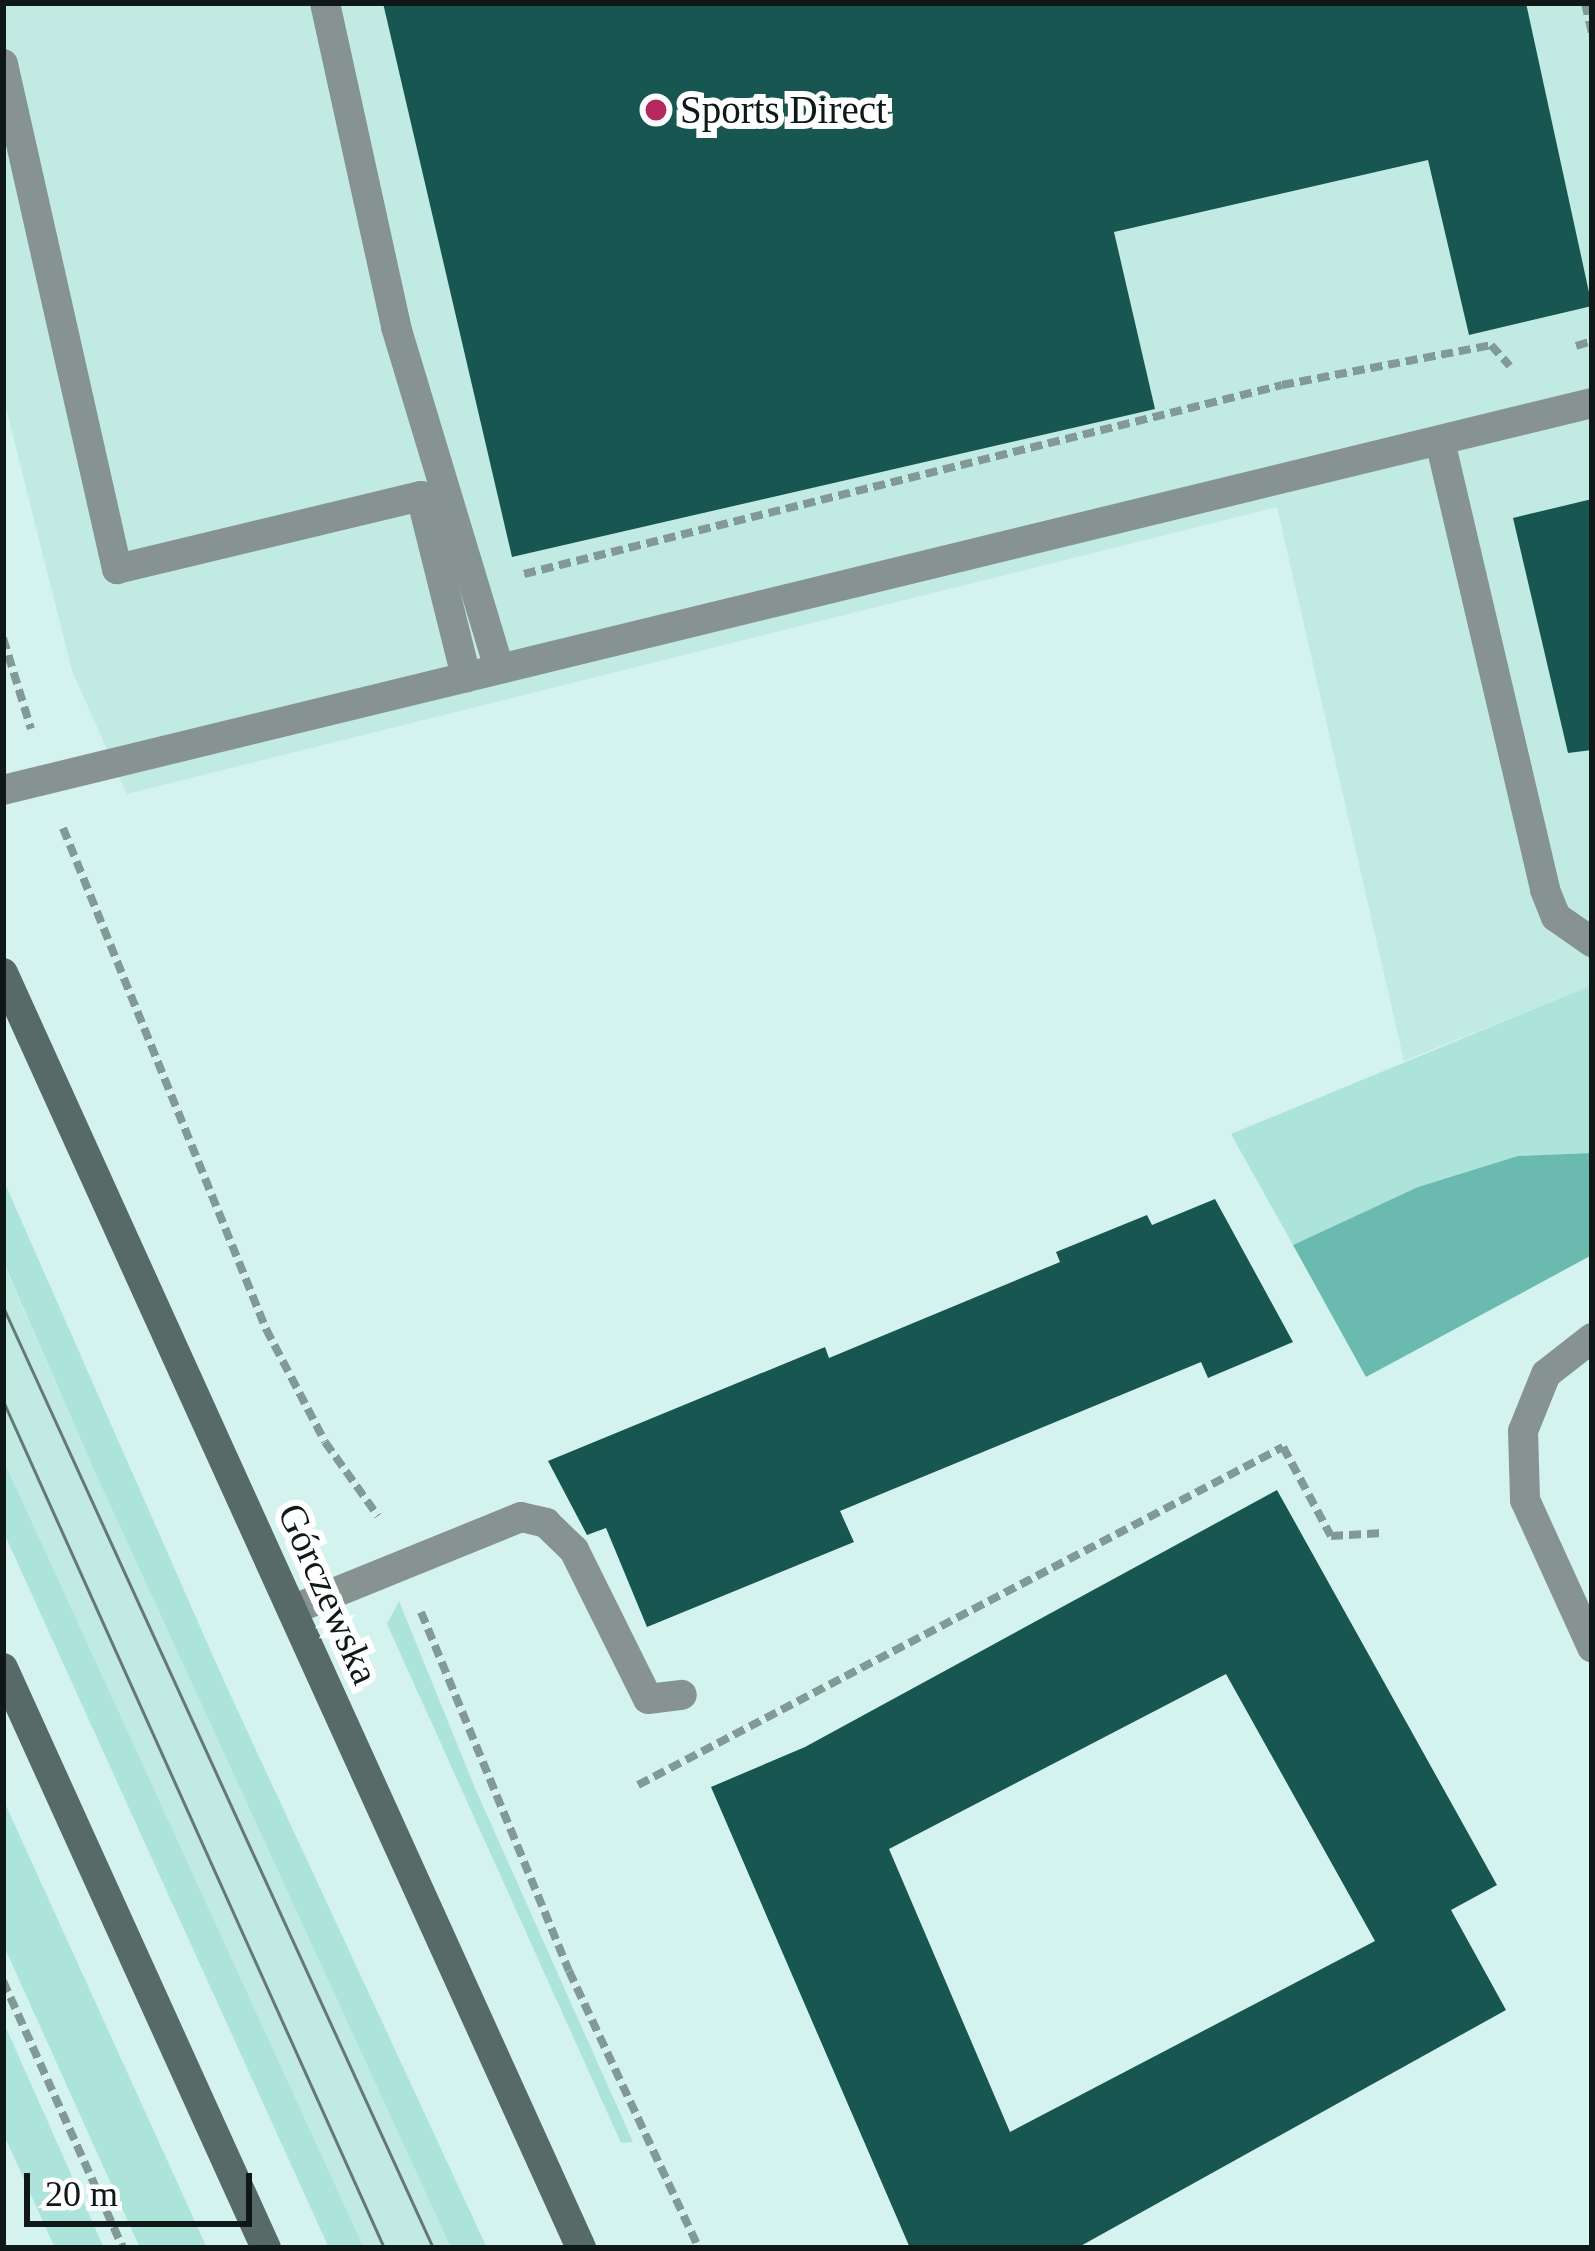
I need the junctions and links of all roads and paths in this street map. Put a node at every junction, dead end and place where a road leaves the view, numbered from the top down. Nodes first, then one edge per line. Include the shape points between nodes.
1 (325, 3) edge
2 (1585, 3) edge
3 (1592, 33) edge
4 (3, 64) edge
5 (1592, 341) edge
6 (1551, 353) dead end
7 (1530, 360) dead end
8 (1592, 403) edge
9 (1440, 441) junction
10 (511, 577) dead end
11 (3, 638) edge
12 (499, 670) junction
13 (466, 677) junction
14 (46, 780) junction
15 (3, 790) edge
16 (1592, 942) edge
17 (3, 973) edge
18 (1592, 1338) edge
19 (1383, 1533) dead end
20 (401, 1567) junction
21 (292, 1610) junction
22 (1592, 1647) edge
23 (3, 1668) edge
24 (682, 1695) dead end
25 (638, 1785) dead end
26 (3, 1982) edge
27 (123, 2248) edge
28 (266, 2248) edge
29 (580, 2248) edge
30 (699, 2248) edge

1 - 12 street via 396,327
2 - 3 path
4 - 13 street via 117,569 421,496
5 - 6 path
7 - 10 path via 1510,366 1491,345 1282,385
8 - 9 street
9 - 12 street
9 - 16 street via 1545,890 1556,917
11 - 14 path
12 - 13 street
13 - 14 street
14 - 15 street
14 - 20 path via 109,961 266,1329
17 - 21 main road, Górczewska
18 - 22 street via 1546,1374 1523,1431 1525,1500
19 - 25 path via 1331,1536 1283,1447
20 - 21 street
20 - 24 street via 521,1517 546,1523 574,1550 648,1699
20 - 30 path via 568,1971
21 - 29 main road, Górczewska
23 - 28 main road
26 - 27 path

